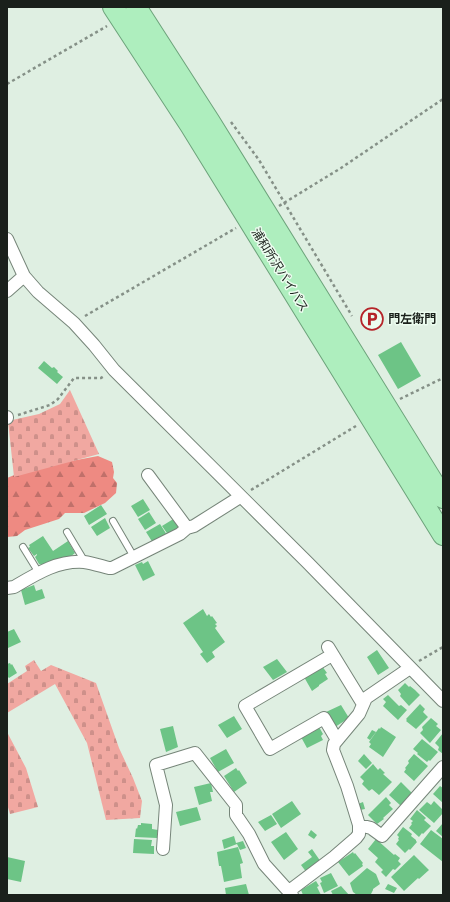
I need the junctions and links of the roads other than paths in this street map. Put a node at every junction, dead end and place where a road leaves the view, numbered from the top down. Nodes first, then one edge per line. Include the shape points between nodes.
1 (123, 11) edge
2 (256, 214) junction
3 (7, 238) edge
4 (24, 276) junction
5 (7, 291) edge
6 (148, 475) dead end
7 (240, 497) junction
8 (443, 498) edge
9 (113, 521) dead end
10 (187, 528) junction
11 (67, 532) dead end
12 (443, 535) edge
13 (23, 547) dead end
14 (134, 557) junction
15 (86, 562) junction
16 (39, 573) junction
17 (7, 588) edge
18 (410, 668) junction
19 (443, 701) edge
20 (363, 704) junction
21 (337, 740) junction
22 (443, 767) edge
23 (359, 825) junction
24 (163, 849) dead end
25 (290, 893) edge

1 - 2 highway, 浦和所沢バイパス via 190,125
2 - 8 highway, 浦和所沢バイパス via 386,405
2 - 12 highway, 浦和所沢バイパス via 371,419
3 - 4 street
4 - 5 street
4 - 7 street via 38,292 74,323 114,370
6 - 10 street
7 - 10 street
7 - 18 street
9 - 14 lane
10 - 14 street
11 - 15 lane
13 - 16 lane
14 - 15 street via 112,568
15 - 16 street via 53,566
16 - 17 street via 14,587
18 - 19 street
18 - 20 street via 366,698
20 - 21 street via 359,714
20 - 21 street via 330,651 245,706 270,749 324,718
21 - 23 street via 334,750
22 - 23 street via 382,836 371,828
23 - 25 street via 359,834 356,838
24 - 25 street via 166,805 156,765 195,754 236,805 236,815 264,864

